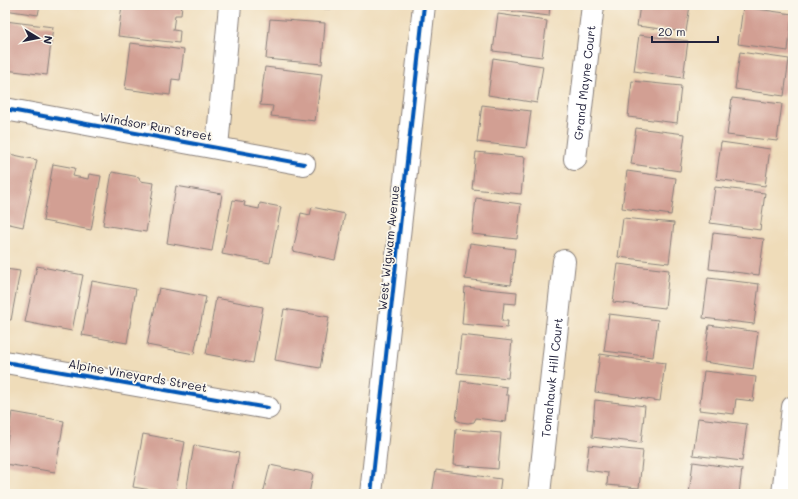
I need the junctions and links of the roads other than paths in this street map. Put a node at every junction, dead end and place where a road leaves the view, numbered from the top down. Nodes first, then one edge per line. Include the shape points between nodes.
1 (230, 5) edge
2 (424, 5) edge
3 (593, 5) edge
4 (5, 109) edge
5 (217, 147) junction
6 (575, 160) dead end
7 (304, 164) dead end
8 (564, 260) dead end
9 (5, 362) edge
10 (793, 407) edge
11 (268, 408) dead end
12 (371, 494) edge
13 (539, 494) edge
14 (783, 494) edge

1 - 5 street
2 - 12 street, West Wigwam Avenue
3 - 6 street, Grand Mayne Court
4 - 5 street, Windsor Run Street
5 - 7 street, Windsor Run Street
8 - 13 street, Tomahawk Hill Court
9 - 11 street, Alpine Vineyards Street
10 - 14 street

